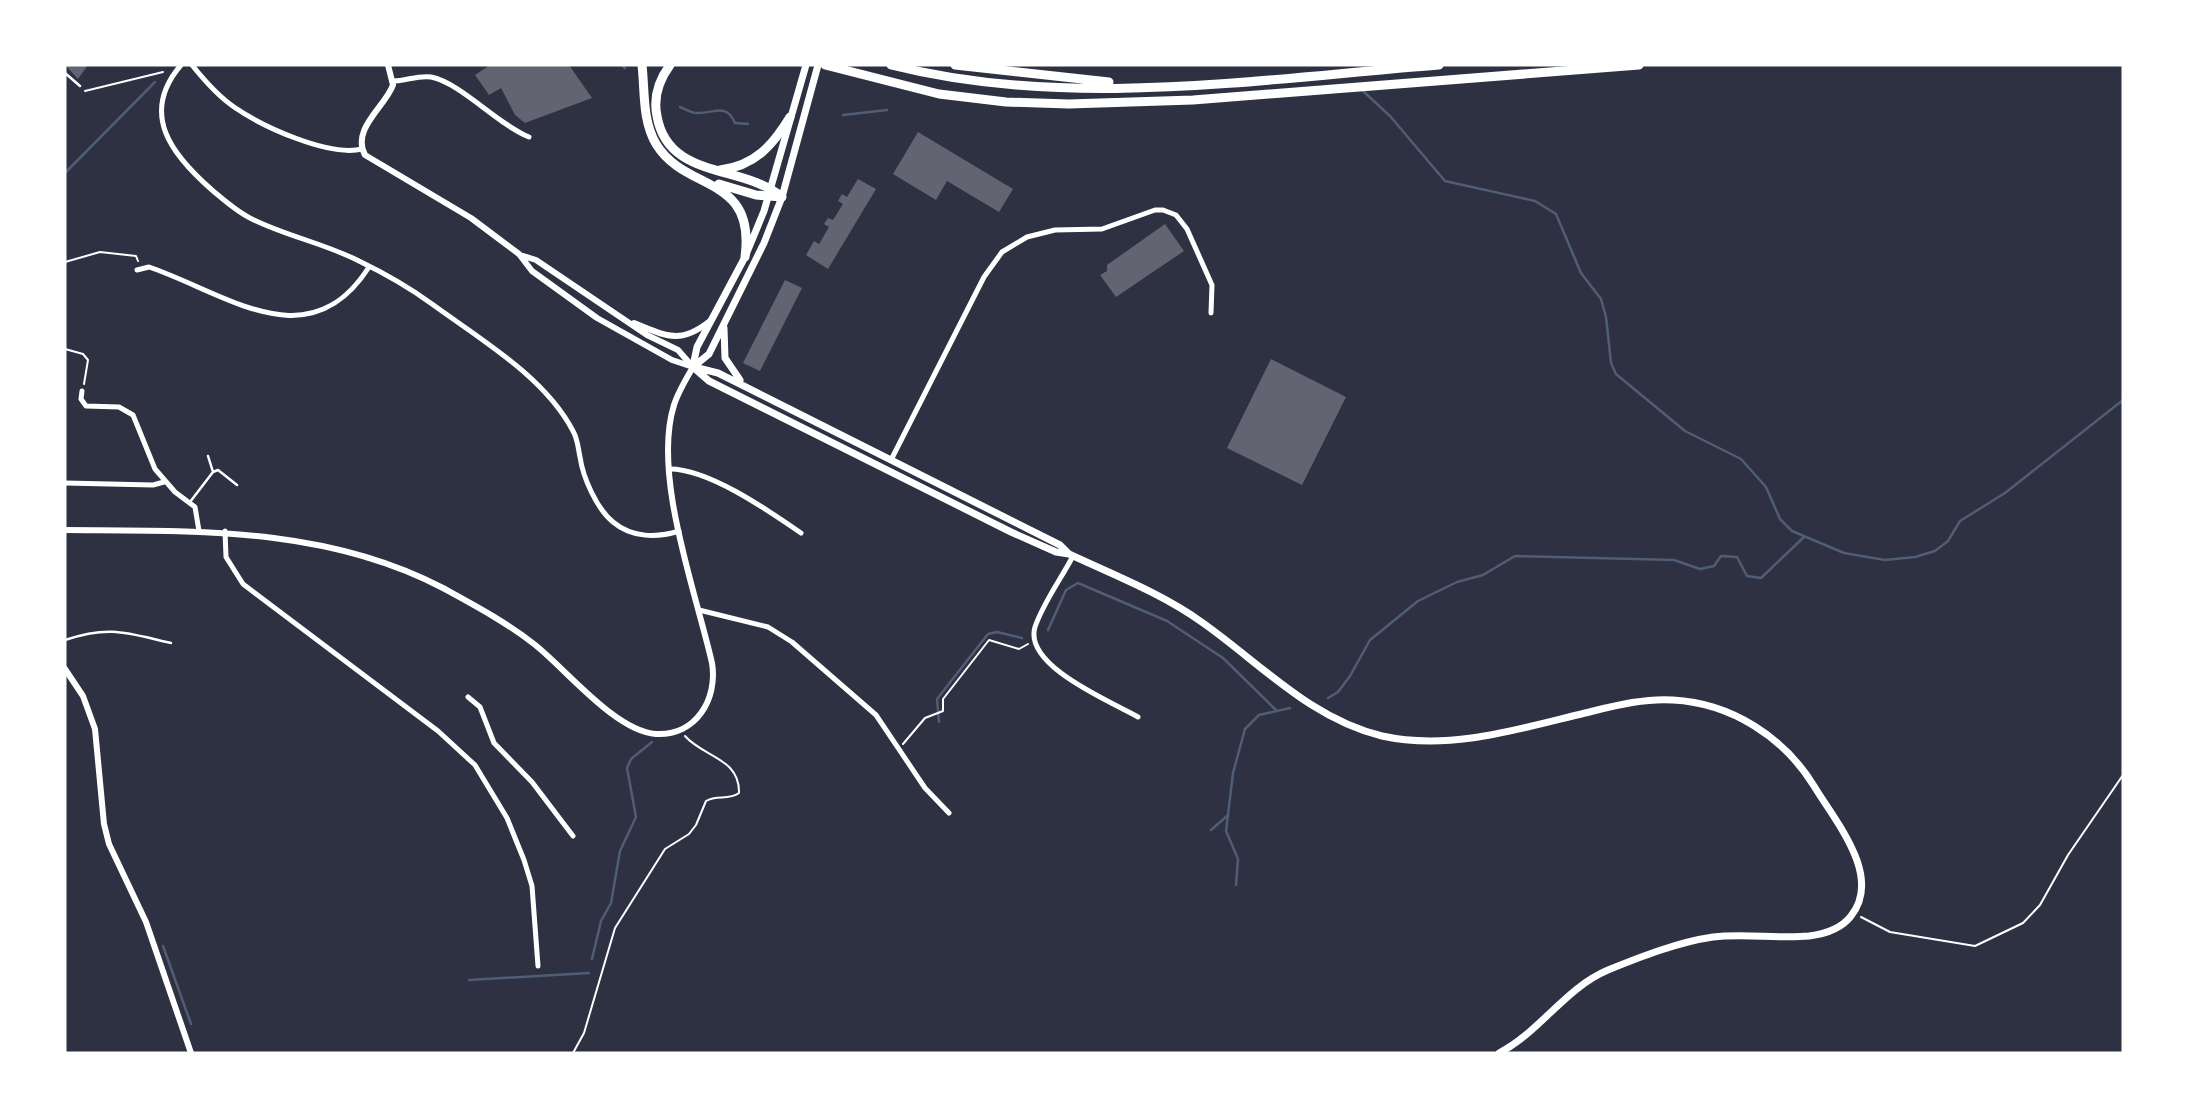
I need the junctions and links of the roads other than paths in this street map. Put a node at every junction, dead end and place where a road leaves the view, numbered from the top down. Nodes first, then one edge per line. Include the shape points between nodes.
1 (181, 65) edge
2 (192, 65) edge
3 (388, 65) edge
4 (642, 65) edge
5 (670, 65) edge
6 (806, 65) edge
7 (818, 65) edge
8 (825, 65) edge
9 (841, 65) edge
10 (891, 65) edge
11 (955, 65) edge
12 (1439, 65) edge
13 (1639, 65) edge
14 (65, 73) edge
15 (867, 77) junction
16 (393, 81) junction
17 (80, 86) dead end
18 (1152, 86) junction
19 (790, 117) junction
20 (529, 137) dead end
21 (362, 149) junction
22 (715, 170) junction
23 (707, 181) junction
24 (770, 193) junction
25 (782, 197) junction
26 (519, 254) junction
27 (745, 257) junction
28 (369, 267) junction
29 (137, 270) road end
30 (1211, 313) dead end
31 (619, 317) junction
32 (715, 317) junction
33 (725, 322) junction
34 (693, 367) junction
35 (82, 391) road end
36 (758, 393) junction
37 (208, 456) dead end
38 (891, 460) junction
39 (670, 469) junction
40 (889, 469) junction
41 (213, 472) junction
42 (65, 482) edge
43 (164, 482) junction
44 (237, 485) dead end
45 (190, 502) junction
46 (65, 530) edge
47 (200, 531) junction
48 (225, 531) junction
49 (679, 531) junction
50 (801, 533) dead end
51 (1071, 555) junction
52 (699, 610) junction
53 (65, 640) edge
54 (171, 643) dead end
55 (65, 669) edge
56 (468, 696) dead end
57 (1139, 717) dead end
58 (949, 813) dead end
59 (572, 836) dead end
60 (538, 966) dead end
61 (191, 1053) edge
62 (1499, 1053) edge

1 - 28 street via 164,93 162,115 169,141 193,172 247,217
2 - 21 street via 234,107 266,125 344,152
3 - 16 street
4 - 23 highway via 647,123 657,145 674,163
5 - 22 highway via 656,100 661,131 682,156
6 - 19 main road
7 - 25 main road
8 - 15 highway
9 - 15 highway
10 - 18 highway via 1005,84
11 - 18 highway
12 - 18 highway
13 - 15 highway via 1127,103 987,101
14 - 17 lane
16 - 20 street via 420,76 441,80
16 - 21 street via 365,130
19 - 22 highway via 757,157 738,167
19 - 24 main road
21 - 26 street via 370,160 471,218
22 - 24 highway
23 - 24 highway
23 - 27 highway via 727,194 740,211
24 - 25 highway
24 - 27 main road
25 - 33 main road
26 - 31 street via 536,260
26 - 34 street via 532,271 597,318
27 - 32 main road
28 - 29 street via 338,303 310,316 295,317 268,314 149,267
28 - 49 street via 432,304 545,396 573,431 584,472 614,523 650,536
30 - 38 street via 1212,285 1183,221 1170,212 1155,210 1102,229 1055,230 1027,237 1002,252 984,277
31 - 32 street via 666,337 691,334
31 - 34 street via 678,351
32 - 34 main road via 697,348
33 - 34 main road via 709,354
33 - 36 main road via 723,348 729,368
34 - 36 main road via 714,371
34 - 39 street via 672,414
34 - 40 main road via 709,381
35 - 43 street via 86,406 118,407 133,415 146,452
36 - 38 main road
37 - 41 lane
38 - 40 main road
38 - 51 main road via 1060,545
39 - 49 street
39 - 50 street via 708,479
40 - 51 main road via 1012,532
41 - 44 lane
41 - 45 lane
42 - 43 street
43 - 45 street
45 - 47 street via 198,513
46 - 47 street
47 - 48 street
48 - 52 street via 342,549 426,580 531,642 627,725 657,734 681,729 705,710 714,684
48 - 60 street via 226,557 243,584 438,731 475,765 507,818 524,860 532,886
49 - 52 street
51 - 57 street via 1034,639 1044,660 1056,671
51 - 62 main road via 1191,615 1315,708 1379,735 1416,741 1474,738 1654,700 1706,705 1740,718 1791,755 1836,822 1860,873 1862,894 1841,926 1820,934 1715,937 1607,971 1578,989 1533,1032
52 - 58 street via 768,627 792,642 876,715 925,788
53 - 54 lane via 112,629
55 - 61 street via 83,696 96,729 109,844 146,922
56 - 59 street via 480,707 494,743 533,782

